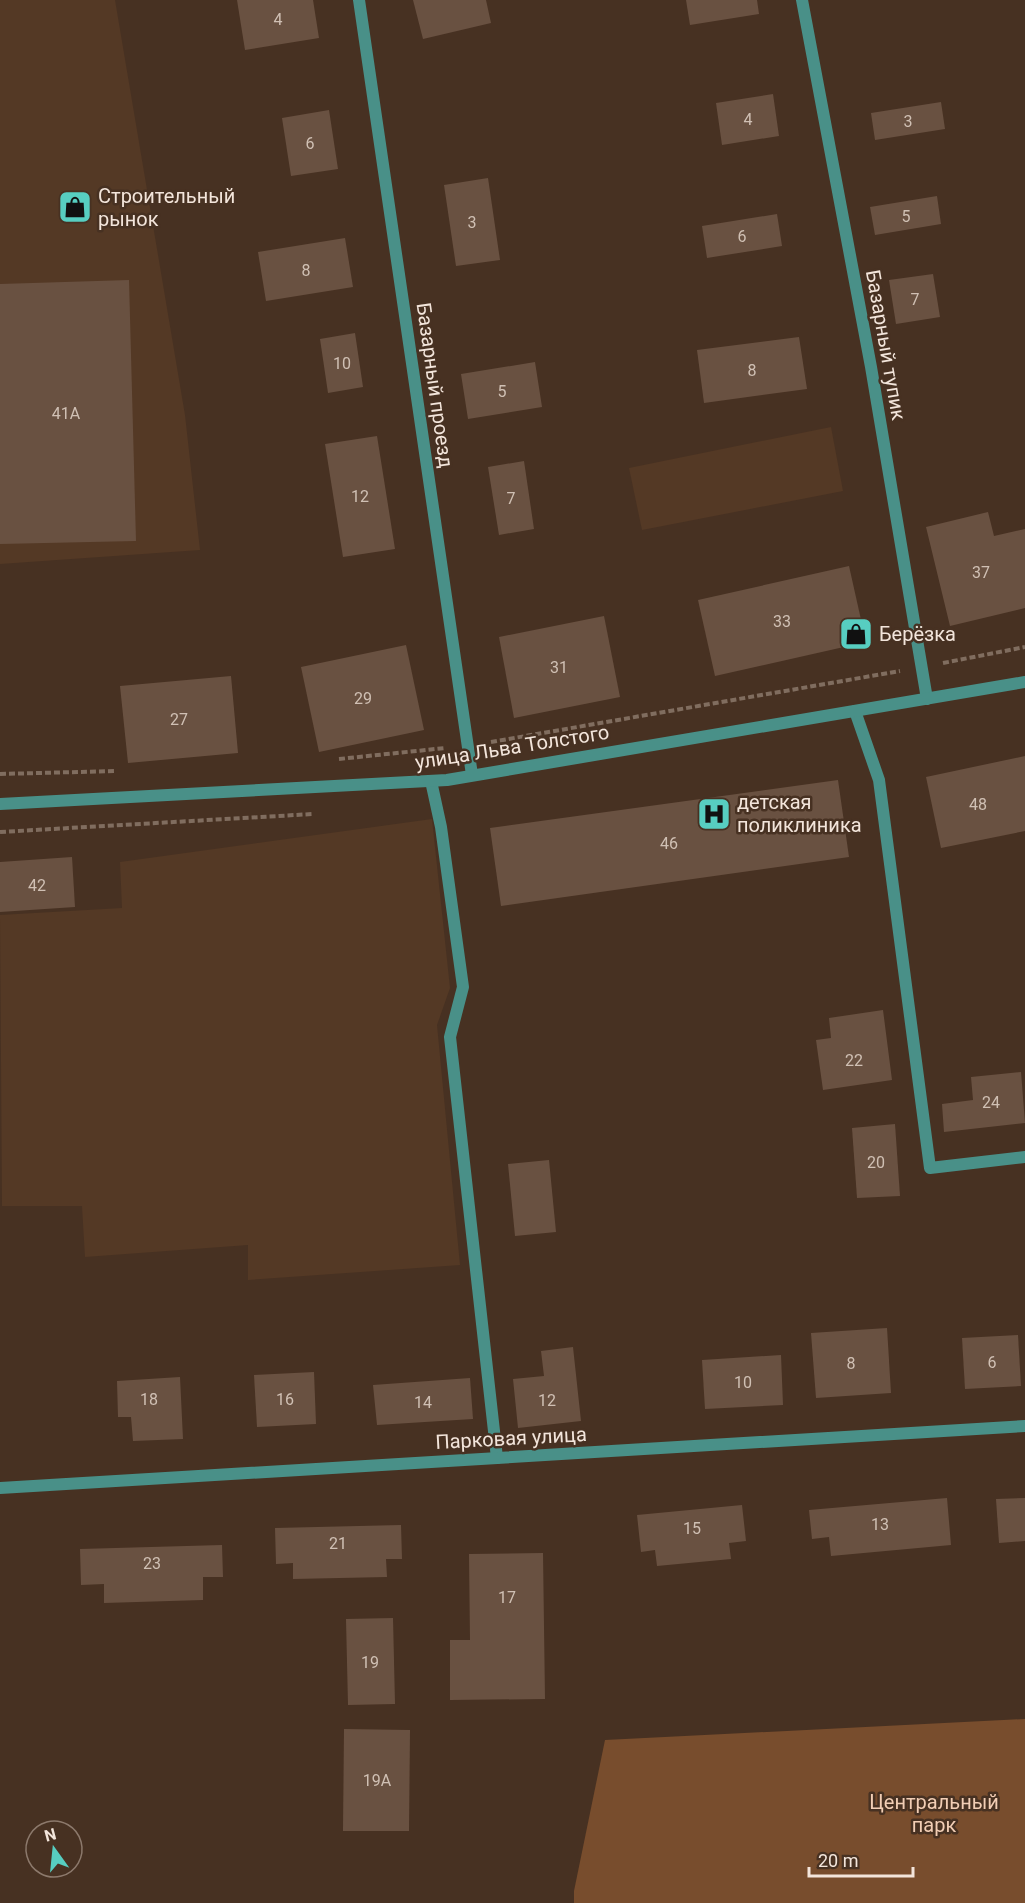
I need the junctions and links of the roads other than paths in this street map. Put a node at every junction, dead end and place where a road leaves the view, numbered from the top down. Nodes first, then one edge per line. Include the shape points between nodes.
1 (359, 0) edge
2 (802, 0) edge
3 (1025, 682) edge
4 (927, 699) junction
5 (855, 711) junction
6 (472, 775) junction
7 (431, 781) junction
8 (0, 804) edge
9 (1025, 1157) edge
10 (1025, 1426) edge
11 (497, 1458) junction
12 (0, 1488) edge

1 - 6 street, Базарный проезд
2 - 4 street, Базарный тупик via 871,367
3 - 4 street, улица Льва Толстого
4 - 5 street, улица Льва Толстого
5 - 6 street, улица Льва Толстого
5 - 9 street via 879,780 930,1168
6 - 7 street, улица Льва Толстого
7 - 8 street, улица Льва Толстого
7 - 11 street via 463,987 450,1037
10 - 11 street, Парковая улица
11 - 12 street, Парковая улица

